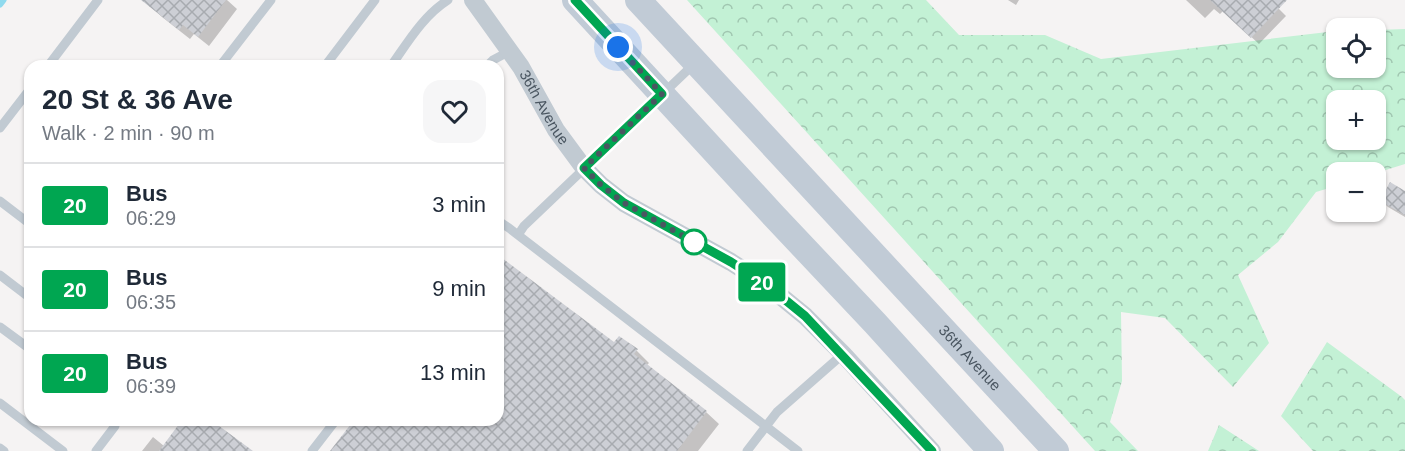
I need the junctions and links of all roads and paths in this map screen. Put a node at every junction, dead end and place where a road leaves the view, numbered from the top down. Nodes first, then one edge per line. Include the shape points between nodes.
1 (98, 0) edge
2 (271, 0) edge
3 (448, 0) edge
4 (473, 0) edge
5 (575, 0) edge
6 (638, 0) edge
7 (371, 2) edge
8 (510, 51) junction
9 (53, 60) edge
10 (225, 60) edge
11 (329, 60) edge
12 (395, 60) edge
13 (493, 60) edge
14 (695, 63) junction
15 (662, 94) junction
16 (24, 97) edge
17 (0, 128) edge
18 (584, 168) junction
19 (0, 201) edge
20 (24, 219) edge
21 (504, 225) edge
22 (518, 235) junction
23 (0, 275) edge
24 (24, 293) edge
25 (0, 327) edge
26 (24, 345) edge
27 (843, 354) junction
28 (0, 403) edge
29 (24, 421) edge
30 (30, 426) edge
31 (115, 426) edge
32 (331, 426) edge
33 (765, 427) junction
34 (0, 448) edge
35 (4, 451) edge
36 (63, 451) edge
37 (96, 451) edge
38 (312, 451) edge
39 (747, 451) edge
40 (798, 451) edge
41 (932, 451) edge
42 (991, 451) edge
43 (1056, 451) edge

1 - 9 lane
2 - 10 lane
3 - 12 lane via 426,18
4 - 8 street, 36th Avenue
5 - 15 main road
6 - 14 main road, 36th Avenue
7 - 11 lane
8 - 13 lane
8 - 18 street, 36th Avenue via 556,130
14 - 15 lane
14 - 43 main road, 36th Avenue
15 - 18 lane
15 - 42 main road
16 - 17 lane
18 - 22 lane
18 - 27 street, 36th Avenue via 624,203 767,285
19 - 20 lane
21 - 22 lane
22 - 33 lane
23 - 24 lane
25 - 26 lane
27 - 33 lane
27 - 41 street, 36th Avenue
28 - 29 lane
30 - 36 lane
31 - 37 lane
32 - 38 lane
33 - 39 lane
33 - 40 lane
34 - 35 lane

